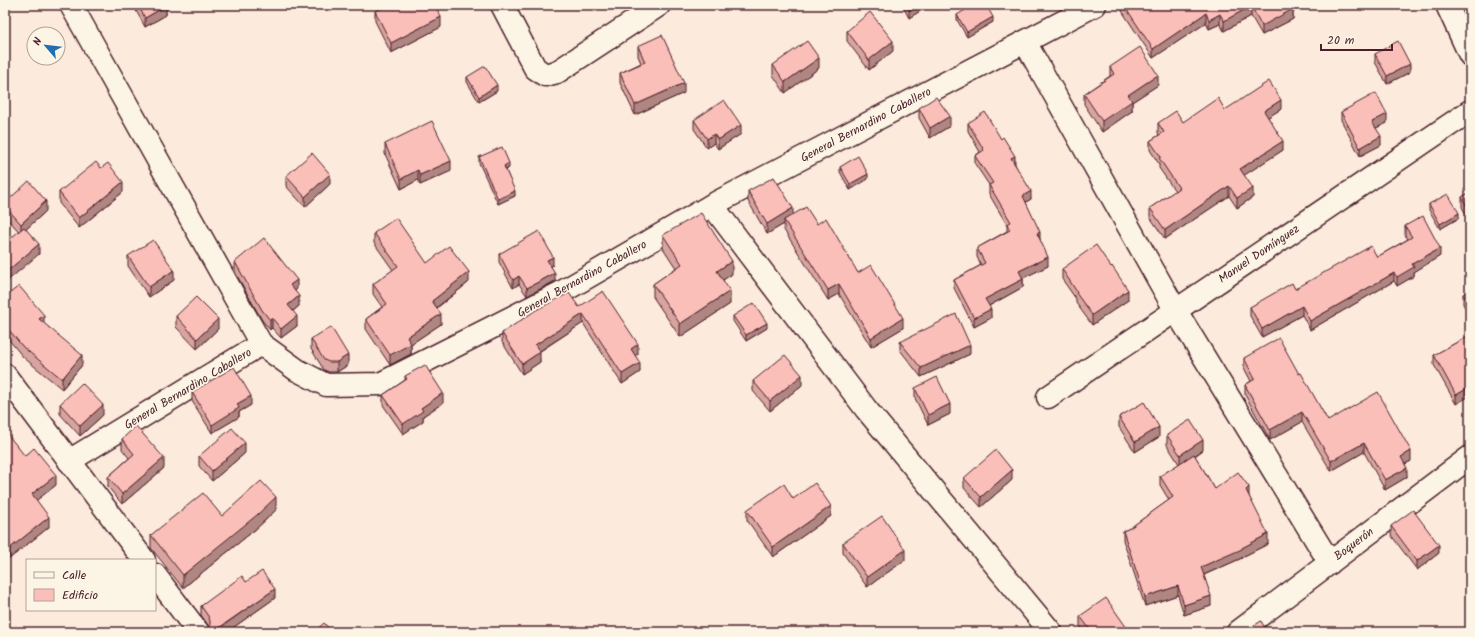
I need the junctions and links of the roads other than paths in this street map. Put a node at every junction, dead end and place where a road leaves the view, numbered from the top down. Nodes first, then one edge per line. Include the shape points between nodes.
1 (71, 5) edge
2 (502, 5) edge
3 (659, 5) edge
4 (1095, 5) edge
5 (1447, 5) edge
6 (1025, 42) junction
7 (1470, 55) edge
8 (1470, 111) edge
9 (712, 206) junction
10 (1176, 311) junction
11 (261, 344) junction
12 (6, 379) edge
13 (1048, 397) dead end
14 (1470, 457) edge
15 (69, 461) junction
16 (143, 559) edge
17 (1330, 563) junction
18 (156, 576) edge
19 (198, 632) edge
20 (1051, 632) edge
21 (1238, 632) edge

1 - 11 street
2 - 3 street via 534,68 545,75 557,72
4 - 6 street, General Bernardino Caballero
5 - 7 street
6 - 9 street, General Bernardino Caballero
6 - 10 street
8 - 10 street, Manuel Domínguez
9 - 11 street, General Bernardino Caballero via 560,293 380,384 326,385 297,370
9 - 20 street via 866,408
10 - 13 street, Manuel Domínguez
10 - 17 street
11 - 15 street, General Bernardino Caballero
12 - 15 street
14 - 17 street, Boquerón
15 - 16 street
17 - 21 street, Boquerón
18 - 19 street

